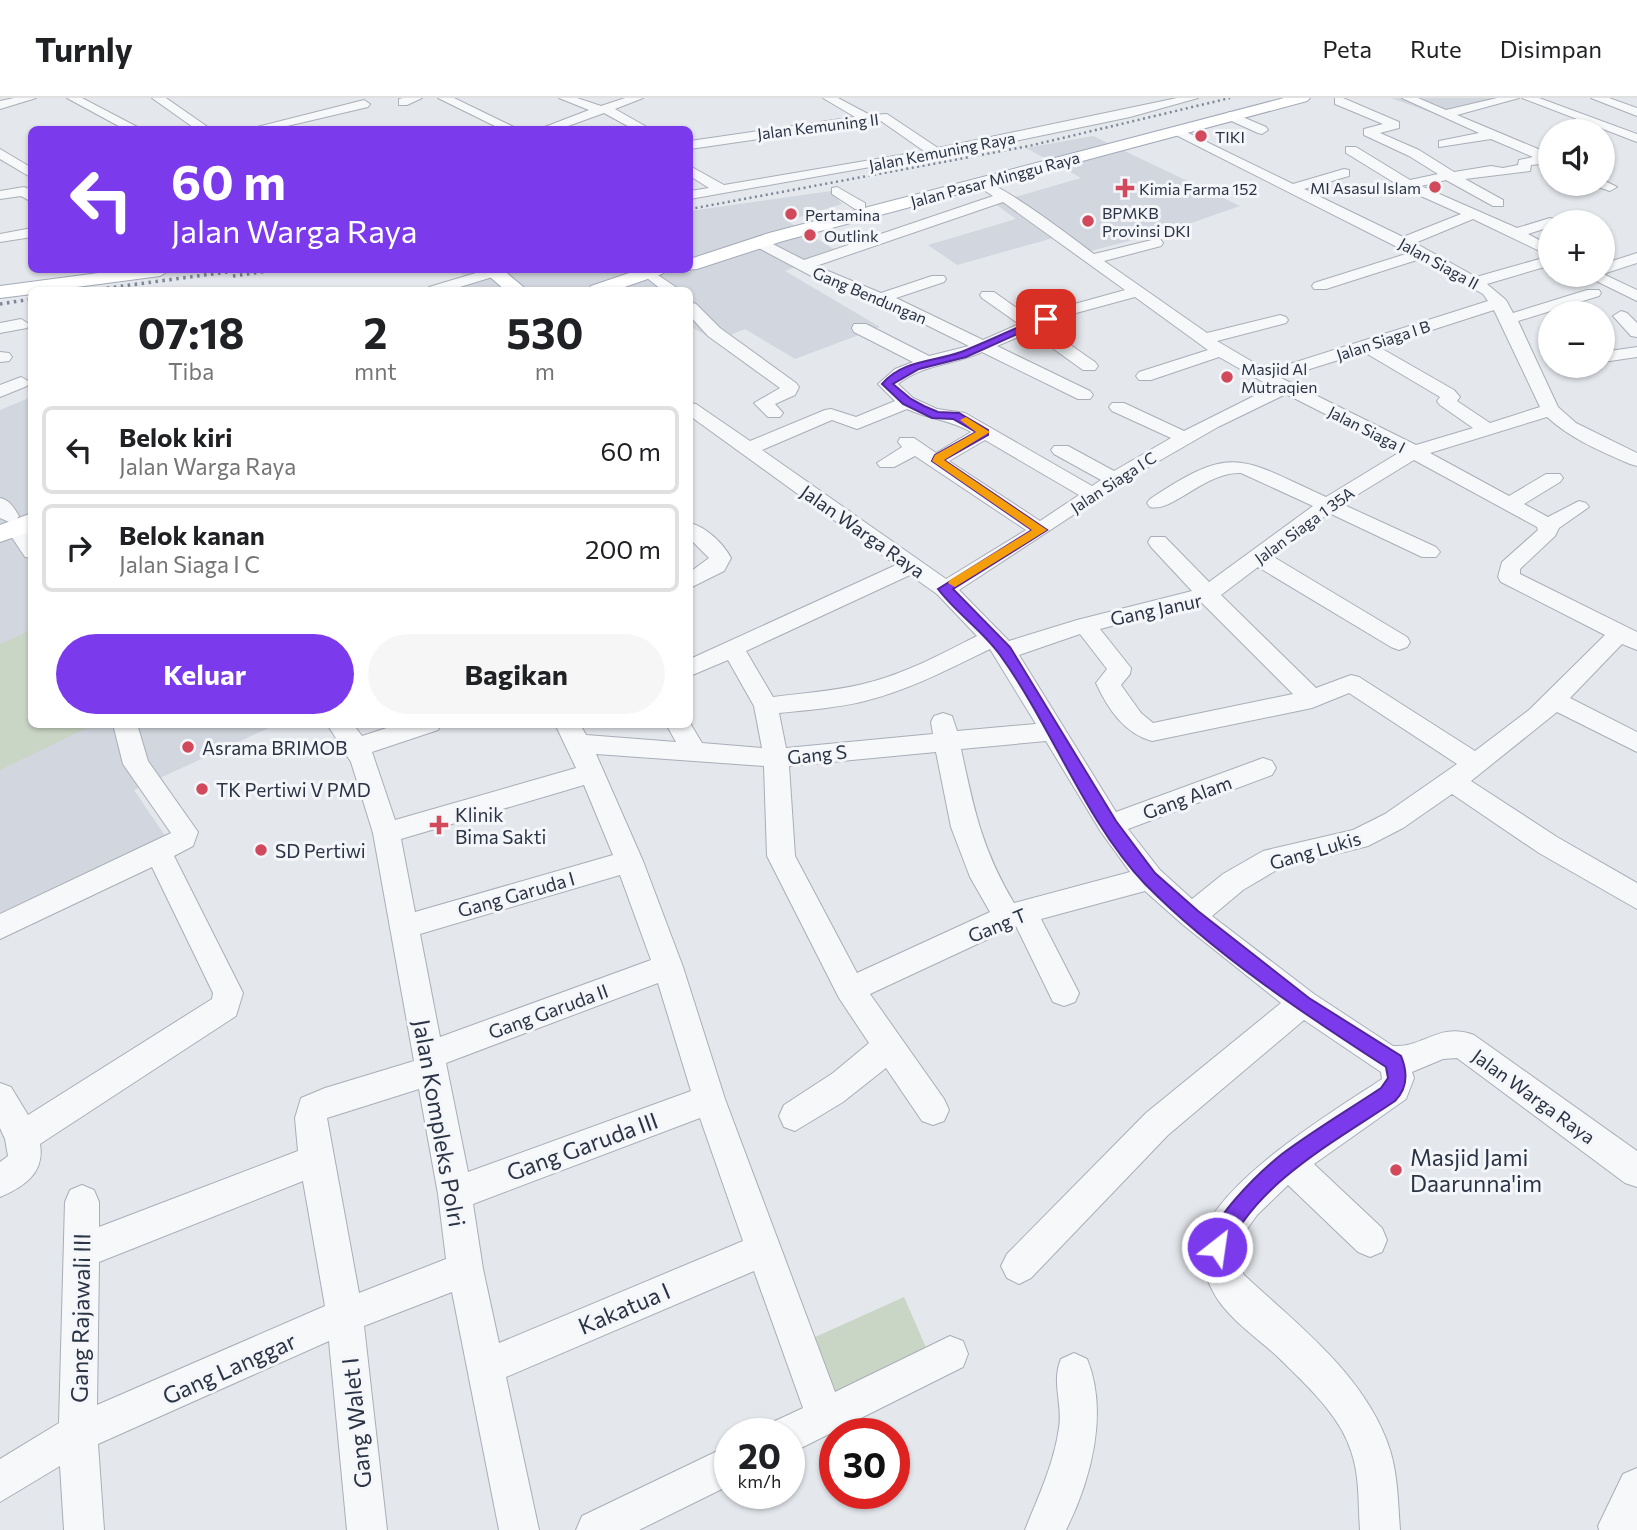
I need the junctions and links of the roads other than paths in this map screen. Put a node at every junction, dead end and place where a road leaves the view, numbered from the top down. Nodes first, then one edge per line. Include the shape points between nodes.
1 (30, 98) edge
2 (73, 98) edge
3 (158, 98) edge
4 (322, 98) edge
5 (416, 98) edge
6 (444, 98) edge
7 (565, 98) edge
8 (637, 98) edge
9 (829, 98) edge
10 (1192, 98) edge
11 (1277, 98) edge
12 (1302, 98) edge
13 (1408, 98) edge
14 (1513, 98) edge
15 (1528, 98) edge
16 (1597, 98) edge
17 (1339, 101) dead end
18 (403, 102) dead end
19 (365, 104) dead end
20 (0, 105) edge
21 (342, 109) junction
22 (603, 110) junction
23 (1637, 112) edge
24 (1448, 113) junction
25 (296, 119) junction
26 (868, 119) junction
27 (1237, 119) junction
28 (129, 126) edge
29 (200, 126) edge
30 (267, 126) edge
31 (303, 126) edge
32 (505, 126) edge
33 (555, 126) edge
34 (637, 126) edge
35 (1262, 130) dead end
36 (1178, 133) junction
37 (1495, 134) junction
38 (1637, 138) edge
39 (697, 140) edge
40 (1444, 144) dead end
41 (1351, 150) dead end
42 (0, 153) edge
43 (936, 153) junction
44 (1538, 153) edge
45 (1538, 160) edge
46 (28, 172) edge
47 (693, 172) edge
48 (1345, 173) dead end
49 (28, 176) edge
50 (1450, 176) junction
51 (0, 184) edge
52 (1408, 185) junction
53 (1293, 188) junction
54 (722, 190) junction
55 (837, 191) dead end
56 (994, 191) junction
57 (28, 194) edge
58 (0, 195) edge
59 (693, 195) edge
60 (1498, 203) dead end
61 (860, 206) junction
62 (1471, 215) junction
63 (1538, 226) edge
64 (28, 233) edge
65 (1516, 233) junction
66 (0, 238) edge
67 (758, 242) junction
68 (1156, 243) dead end
69 (1403, 243) junction
70 (1538, 251) edge
71 (1423, 253) junction
72 (693, 256) edge
73 (1637, 258) edge
74 (1092, 259) junction
75 (1538, 261) edge
76 (693, 264) edge
77 (798, 264) junction
78 (1615, 266) edge
79 (94, 273) edge
80 (138, 273) edge
81 (655, 274) edge
82 (487, 276) edge
83 (938, 279) dead end
84 (1476, 282) junction
85 (0, 286) edge
86 (1320, 286) dead end
87 (1615, 286) edge
88 (36, 287) edge
89 (446, 287) edge
90 (511, 287) edge
91 (609, 287) edge
92 (627, 287) edge
93 (669, 287) edge
94 (28, 288) edge
95 (1139, 291) junction
96 (0, 292) edge
97 (1593, 293) dead end
98 (988, 295) dead end
99 (1637, 296) edge
100 (882, 298) junction
101 (1500, 303) junction
102 (694, 312) edge
103 (1620, 316) dead end
104 (1510, 319) junction
105 (1280, 320) dead end
106 (21, 324) dead end
107 (1032, 325) junction
108 (0, 328) edge
109 (860, 328) dead end
110 (1637, 332) edge
111 (1203, 339) junction
112 (984, 346) junction
113 (1366, 346) junction
114 (1221, 351) junction
115 (1637, 352) edge
116 (1524, 355) junction
117 (1615, 355) edge
118 (1538, 356) edge
119 (927, 362) junction
120 (1090, 366) dead end
121 (1145, 376) dead end
122 (1266, 377) junction
123 (21, 382) dead end
124 (1287, 387) junction
125 (0, 392) edge
126 (1084, 395) dead end
127 (907, 402) junction
128 (1118, 407) dead end
129 (693, 410) edge
130 (1550, 410) junction
131 (774, 413) dead end
132 (1488, 429) junction
133 (984, 432) junction
134 (1185, 438) junction
135 (748, 449) junction
136 (1061, 450) dead end
137 (1414, 452) junction
138 (938, 460) junction
139 (1637, 460) edge
140 (887, 463) dead end
141 (1553, 478) dead end
142 (1114, 479) junction
143 (1092, 494) junction
144 (1157, 503) dead end
145 (1327, 505) junction
146 (1508, 505) junction
147 (1579, 507) dead end
148 (1547, 526) junction
149 (1041, 530) junction
150 (693, 531) edge
151 (1158, 542) dead end
152 (1429, 552) dead end
153 (1259, 558) junction
154 (911, 566) junction
155 (693, 579) edge
156 (945, 589) junction
157 (1086, 625) junction
158 (1628, 638) edge
159 (1399, 642) dead end
160 (998, 644) junction
161 (733, 649) junction
162 (693, 667) edge
163 (1312, 699) junction
164 (1555, 701) junction
165 (766, 706) junction
166 (125, 728) edge
167 (402, 728) edge
168 (680, 728) edge
169 (1054, 730) junction
170 (945, 732) junction
171 (573, 734) edge
172 (348, 736) edge
173 (1637, 743) edge
174 (694, 750) junction
175 (776, 758) junction
176 (1476, 764) junction
177 (1263, 768) dead end
178 (591, 773) junction
179 (1450, 780) junction
180 (1110, 825) junction
181 (386, 833) junction
182 (158, 853) junction
183 (629, 860) junction
184 (1150, 877) junction
185 (1637, 897) edge
186 (1015, 915) junction
187 (1192, 916) junction
188 (0, 927) edge
189 (403, 927) junction
190 (668, 967) junction
191 (850, 989) junction
192 (1065, 993) dead end
193 (1303, 1003) junction
194 (888, 1045) junction
195 (1394, 1062) junction
196 (430, 1063) junction
197 (0, 1098) edge
198 (709, 1099) junction
199 (933, 1110) dead end
200 (795, 1116) dead end
201 (22, 1137) junction
202 (316, 1160) junction
203 (1288, 1162) junction
204 (1634, 1162) edge
205 (0, 1180) edge
206 (455, 1194) junction
207 (82, 1202) dead end
208 (1220, 1237) joint
209 (1370, 1240) dead end
210 (763, 1250) junction
211 (82, 1251) junction
212 (1019, 1266) dead end
213 (465, 1269) junction
214 (345, 1316) junction
215 (950, 1354) dead end
216 (485, 1367) junction
217 (1074, 1372) dead end
218 (825, 1417) junction
219 (805, 1426) edge
220 (78, 1433) junction
221 (714, 1472) edge
222 (0, 1482) edge
223 (1637, 1488) edge
224 (1618, 1526) dead end
225 (366, 1529) edge
226 (84, 1530) edge
227 (519, 1530) edge
228 (596, 1530) edge
229 (1045, 1530) edge
230 (1380, 1530) edge

1 - 20 street
2 - 28 street
3 - 29 street
4 - 21 street
5 - 18 street
6 - 32 street
7 - 22 street
8 - 22 street
9 - 26 street
10 - 43 street, Jalan Kemuning Raya
11 - 61 main road, Jalan Pasar Minggu Raya
12 - 27 main road, Jalan Pasar Minggu Raya
13 - 24 street
14 - 24 street
15 - 38 street
16 - 23 street
17 - 50 street via 1395,124 1368,132 1415,153
19 - 21 street
21 - 25 street
22 - 33 street
22 - 34 street
24 - 37 street
25 - 30 street
25 - 31 street
26 - 39 street, Jalan Kemuning II
26 - 43 street, Jalan Kemuning II via 886,118
27 - 35 street
27 - 36 main road, Jalan Pasar Minggu Raya
36 - 53 street, Jalan Siaga II
36 - 56 main road, Jalan Pasar Minggu Raya
37 - 40 street
37 - 44 street
41 - 52 street
42 - 46 street
43 - 54 street, Jalan Kemuning Raya
45 - 50 street via 1503,172
47 - 54 street
48 - 53 street
49 - 51 street
50 - 52 street
50 - 60 street
52 - 62 street
53 - 69 street, Jalan Siaga II
54 - 59 street, Jalan Kemuning Raya
55 - 61 street
56 - 67 main road, Jalan Pasar Minggu Raya
56 - 74 street, Jalan Siaga I
56 - 77 street
57 - 58 street via 24,191
61 - 72 main road, Jalan Pasar Minggu Raya
62 - 65 street
62 - 69 street
63 - 65 street
64 - 66 street
65 - 70 street
67 - 76 main road, Jalan Pasar Minggu Raya
67 - 77 street, Gang Bendungan
68 - 74 street
69 - 71 street, Jalan Siaga II
71 - 84 street, Jalan Siaga II
71 - 86 street
73 - 78 street
74 - 95 street, Jalan Siaga I
75 - 84 street
77 - 100 street, Gang Bendungan
79 - 85 main road
80 - 88 main road
81 - 91 main road
81 - 92 main road
81 - 93 street
82 - 89 street
82 - 90 main road
83 - 100 street
84 - 101 street, Jalan Siaga II
87 - 99 street
94 - 96 main road
95 - 107 street
95 - 111 street, Jalan Siaga I
97 - 104 street
98 - 107 street
100 - 112 street, Gang Bendungan
101 - 104 street, Jalan Siaga II
101 - 113 street, Jalan Siaga I B
102 - 131 street via 790,387 764,403
103 - 110 street
104 - 116 street, Jalan Siaga II
105 - 111 street
106 - 108 street
107 - 112 street
107 - 120 street
109 - 119 street
111 - 114 street, Jalan Siaga I
112 - 119 street
112 - 126 street, Gang Bendungan
113 - 122 street, Jalan Siaga I B
113 - 132 street via 1448,394 1451,397 1446,401
114 - 121 street
114 - 122 street, Jalan Siaga I
115 - 117 street
116 - 118 street
116 - 130 street, Jalan Siaga II
119 - 127 street via 887,385
122 - 124 street, Jalan Siaga I
123 - 125 street
124 - 134 street, Jalan Siaga I C
124 - 137 street, Jalan Siaga I
127 - 133 street via 936,416 955,415
127 - 135 street via 856,423 831,414
128 - 134 street
129 - 135 street, Jalan Warga Raya
130 - 132 street, Jalan Siaga 1 35A
130 - 139 street, Jalan Siaga II via 1580,433
132 - 137 street, Jalan Siaga 1 35A
133 - 138 street
133 - 143 street
134 - 142 street, Jalan Siaga I C
135 - 154 street, Jalan Warga Raya
136 - 142 street
137 - 145 street, Jalan Siaga 1 35A
137 - 146 street, Jalan Siaga I
138 - 140 street via 911,444
138 - 149 street
141 - 146 street
142 - 143 street, Jalan Siaga I C
143 - 149 street, Jalan Siaga I C
144 - 145 street via 1213,468 1231,465 1245,467
145 - 152 street
145 - 153 street, Jalan Siaga 1 35A
146 - 148 street, Jalan Siaga I
147 - 148 street
148 - 158 street via 1548,532 1510,567 1509,577
149 - 156 street, Jalan Siaga I C
150 - 155 street via 720,558 716,566
151 - 153 street, Jalan Siaga 1 35A via 1208,594
153 - 159 street
154 - 156 street, Jalan Warga Raya
154 - 161 street
156 - 160 street, Jalan Warga Raya
157 - 160 street, Gang Janur
157 - 163 street, Gang Janur via 1208,596
157 - 163 street via 1119,668 1109,686 1136,725 1152,732
158 - 164 street, Gang Lukis
160 - 165 street, Gang Janur via 862,693
160 - 169 street, Jalan Warga Raya
161 - 162 street
161 - 165 street
163 - 176 street via 1348,684 1357,685
164 - 173 street
164 - 176 street, Gang Lukis
165 - 175 street
166 - 182 street via 136,764 185,832 179,843
167 - 172 street
168 - 174 street
169 - 170 street, Gang S
169 - 180 street, Jalan Warga Raya
170 - 175 street, Gang S
170 - 186 street via 964,827 984,877
171 - 174 street, Gang S
171 - 178 street
172 - 181 street, Jalan Kompleks Polri
174 - 175 street, Gang S
175 - 191 street via 781,856
176 - 179 street, Gang Lukis
177 - 180 street, Gang Alam
178 - 181 street
178 - 183 street
179 - 185 street
179 - 187 street, Gang Lukis via 1394,821 1359,839 1273,859 1233,882
180 - 184 street, Jalan Warga Raya
181 - 189 street, Jalan Kompleks Polri
182 - 188 street
182 - 201 street via 228,993 225,1007
183 - 189 street, Gang Garuda I
183 - 190 street
184 - 186 street, Gang T
184 - 187 street, Jalan Warga Raya
186 - 191 street, Gang T
186 - 192 street
187 - 193 street, Jalan Warga Raya
189 - 196 street, Jalan Kompleks Polri
190 - 196 street, Gang Garuda II
190 - 198 street
191 - 194 street
193 - 195 street, Jalan Warga Raya
193 - 212 street via 1157,1124
194 - 199 street
194 - 200 street via 839,1087
195 - 203 street via 1398,1078 1388,1095
195 - 204 street, Jalan Warga Raya via 1446,1042 1463,1045
196 - 202 street, Gang Garuda II via 312,1110
196 - 206 street, Jalan Kompleks Polri
197 - 201 street
198 - 206 street, Gang Garuda III
198 - 210 street
201 - 205 street via 23,1163
202 - 211 street
202 - 214 street
203 - 208 street via 1245,1203
203 - 209 street
206 - 213 street, Jalan Kompleks Polri
207 - 211 street, Gang Rajawali III
208 - 230 street via 1219,1258 1231,1288 1338,1395 1356,1420 1376,1477
210 - 216 street, Kakatua I
210 - 218 street
211 - 220 street, Gang Rajawali III
213 - 214 street, Gang Langgar
213 - 216 street, Jalan Kompleks Polri
214 - 220 street, Gang Langgar
214 - 225 street, Gang Walet I
215 - 218 street
216 - 227 street, Jalan Kompleks Polri
217 - 229 street via 1079,1426 1059,1502
218 - 219 street
220 - 222 street, Gang Langgar
220 - 226 street
221 - 228 street
223 - 224 street

